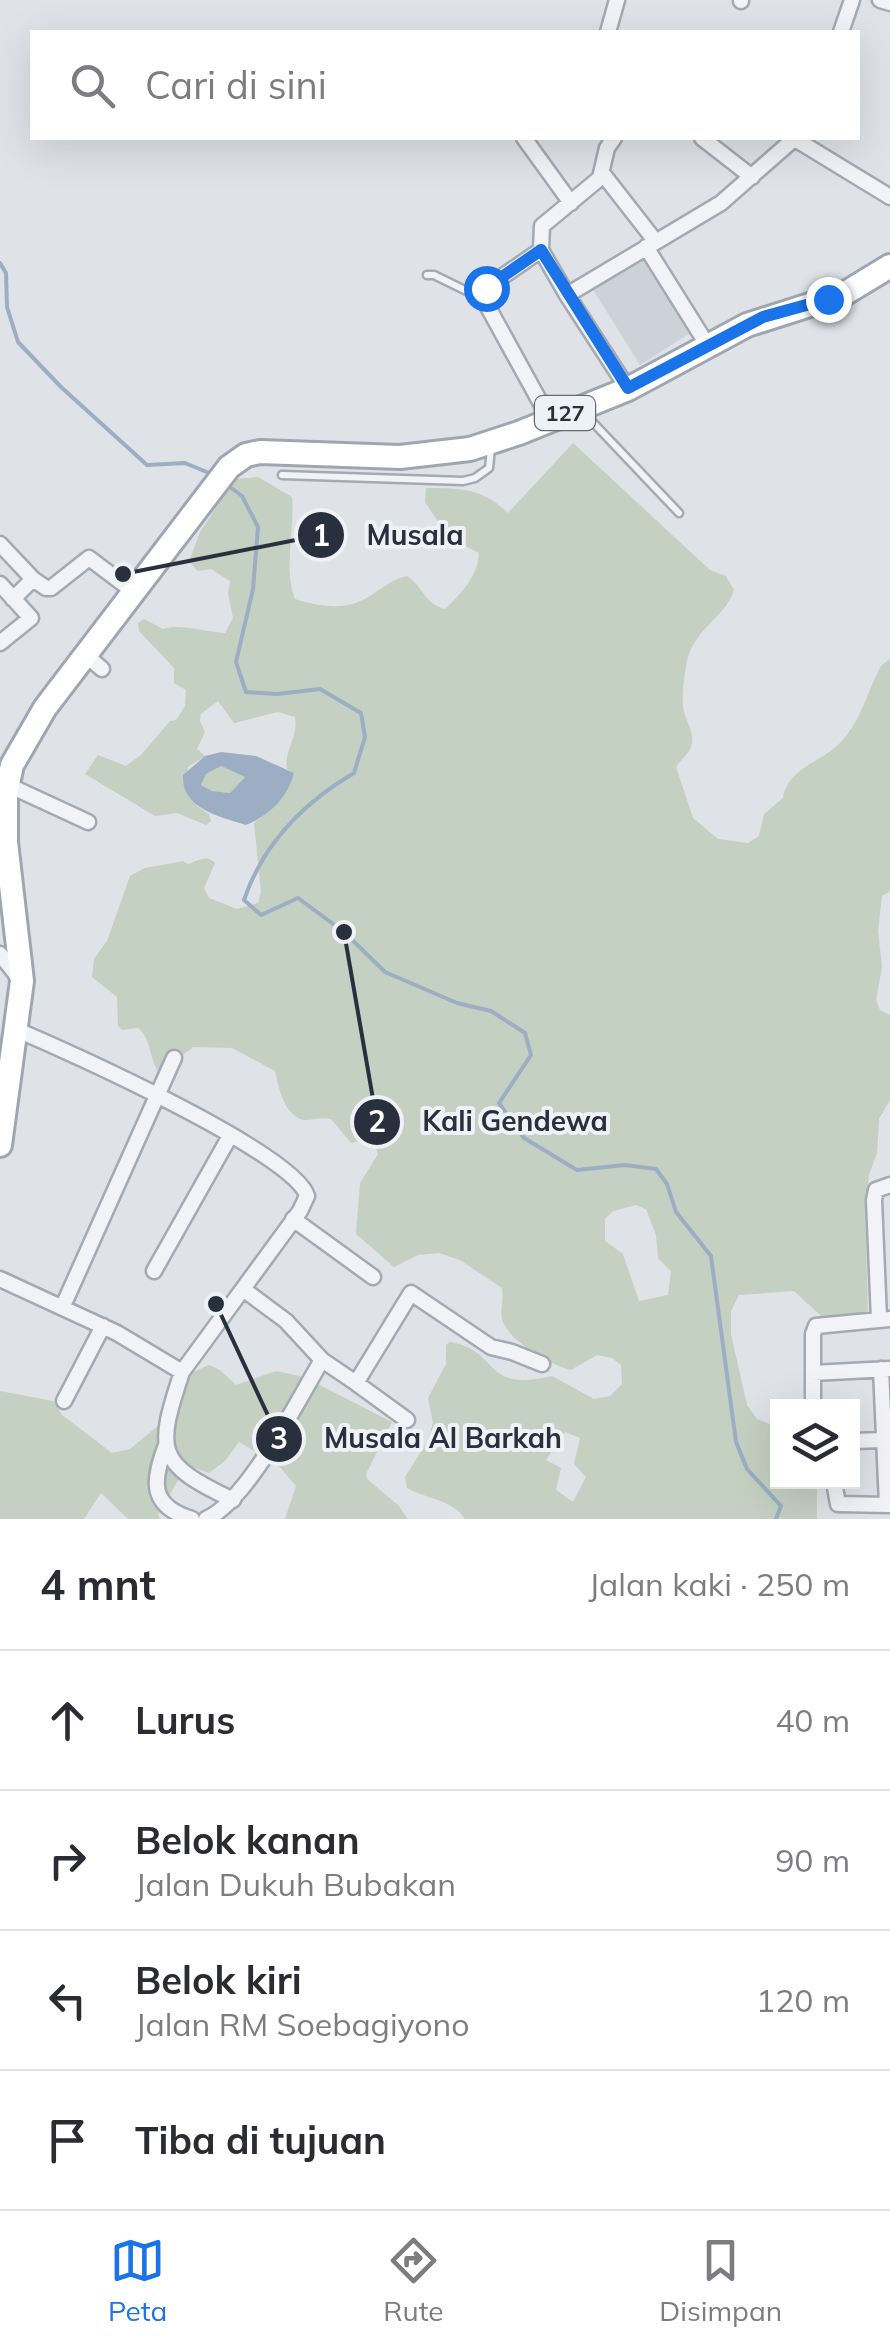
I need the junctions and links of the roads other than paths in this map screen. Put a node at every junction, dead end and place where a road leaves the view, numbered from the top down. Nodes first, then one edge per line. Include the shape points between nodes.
1 (617, 0) edge
2 (852, 0) edge
3 (880, 0) edge
4 (890, 3) edge
5 (609, 30) edge
6 (842, 30) edge
7 (525, 140) edge
8 (613, 140) edge
9 (705, 140) edge
10 (793, 140) edge
11 (798, 140) edge
12 (602, 174) junction
13 (752, 177) junction
14 (890, 196) edge
15 (570, 202) junction
16 (651, 244) junction
17 (541, 250) junction
18 (890, 266) edge
19 (427, 275) dead end
20 (567, 296) junction
21 (482, 298) junction
22 (708, 346) junction
23 (628, 388) junction
24 (579, 407) junction
25 (550, 420) junction
26 (491, 442) junction
27 (282, 475) dead end
28 (678, 512) dead end
29 (0, 544) edge
30 (33, 578) junction
31 (0, 584) edge
32 (134, 592) junction
33 (14, 599) junction
34 (0, 643) edge
35 (5, 778) edge
36 (88, 822) dead end
37 (3, 824) edge
38 (0, 954) edge
39 (22, 981) junction
40 (17, 1030) junction
41 (174, 1058) dead end
42 (157, 1094) junction
43 (1, 1132) edge
44 (230, 1136) junction
45 (890, 1185) edge
46 (293, 1218) junction
47 (154, 1272) dead end
48 (373, 1277) dead end
49 (0, 1279) edge
50 (244, 1289) junction
51 (63, 1306) junction
52 (884, 1319) edge
53 (103, 1326) junction
54 (322, 1360) junction
55 (542, 1364) dead end
56 (886, 1369) edge
57 (182, 1372) junction
58 (813, 1374) junction
59 (356, 1383) junction
60 (813, 1399) edge
61 (64, 1401) dead end
62 (407, 1420) dead end
63 (884, 1440) junction
64 (860, 1441) edge
65 (166, 1445) junction
66 (834, 1489) edge
67 (233, 1500) junction
68 (888, 1505) edge
69 (192, 1519) edge
70 (206, 1519) edge

1 - 5 street
2 - 6 street
3 - 4 street
7 - 15 street
8 - 12 street
9 - 13 street
10 - 13 street
11 - 14 street
12 - 15 street
12 - 16 street
13 - 16 street
15 - 17 street via 544,222
16 - 20 street
16 - 22 street
17 - 20 street
17 - 21 street via 490,285
18 - 22 main road, 127 via 844,294 763,317
19 - 21 lane
20 - 23 street
21 - 25 street
22 - 23 main road, 127
23 - 24 main road, 127
24 - 25 main road, 127
24 - 28 lane
25 - 26 main road, 127
26 - 27 lane via 489,468 463,481
26 - 32 main road, 127 via 445,454 260,452 237,461
29 - 30 street
30 - 32 street via 51,588 89,558
30 - 33 street
31 - 33 street
32 - 35 main road, 127 via 94,662 26,736
33 - 34 street via 30,620
35 - 36 street
35 - 37 main road, 127
37 - 39 main road, 127
38 - 39 street
39 - 40 main road, 127
40 - 42 street
40 - 43 main road, 127
41 - 42 street
42 - 44 street
42 - 51 street
44 - 46 street via 303,1185 306,1196
44 - 47 street
45 - 52 street via 880,1187 874,1200
46 - 48 street
46 - 50 street
49 - 51 street
50 - 54 street
50 - 57 street
51 - 53 street
52 - 58 street via 816,1326
53 - 57 street
53 - 61 street
54 - 59 street
54 - 67 street
55 - 59 street via 491,1348 411,1293
56 - 58 street
56 - 63 street
57 - 65 street
58 - 60 street
59 - 62 street
63 - 64 street
63 - 68 street
65 - 67 street via 188,1478
65 - 69 street via 154,1475 156,1489 174,1512
66 - 68 street via 840,1505
67 - 70 street

